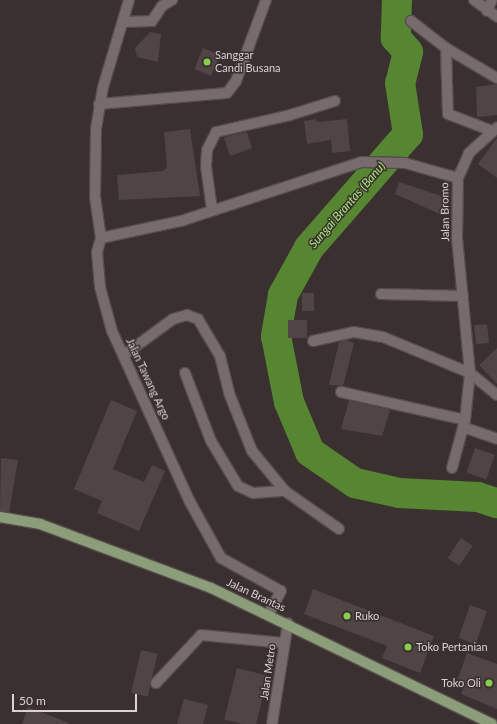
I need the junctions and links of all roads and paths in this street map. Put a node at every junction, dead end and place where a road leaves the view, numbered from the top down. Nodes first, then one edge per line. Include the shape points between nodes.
1 (129, 0) edge
2 (172, 0) edge
3 (266, 0) edge
4 (474, 0) edge
5 (492, 0) edge
6 (487, 11) junction
7 (497, 17) edge
8 (411, 21) dead end
9 (124, 22) junction
10 (446, 48) junction
11 (497, 78) edge
12 (335, 101) dead end
13 (99, 104) junction
14 (494, 129) edge
15 (458, 178) junction
16 (212, 210) junction
17 (101, 238) junction
18 (381, 294) dead end
19 (463, 296) junction
20 (313, 341) dead end
21 (124, 355) junction
22 (185, 373) dead end
23 (470, 373) junction
24 (341, 392) dead end
25 (497, 395) edge
26 (464, 424) junction
27 (497, 439) edge
28 (452, 468) dead end
29 (285, 491) junction
30 (0, 516) edge
31 (339, 529) dead end
32 (269, 614) junction
33 (288, 623) junction
34 (284, 643) junction
35 (156, 683) dead end
36 (272, 724) edge
37 (492, 724) edge

1 - 9 street, Jalan Tawang Argo
2 - 9 street via 162,6 152,21
3 - 13 street via 236,81 227,93
4 - 6 street
5 - 6 street
6 - 7 street
8 - 10 street
9 - 13 street, Jalan Tawang Argo
10 - 11 street
10 - 14 street via 448,114
12 - 16 street via 290,115 216,132 210,140 206,166
13 - 17 street, Jalan Tawang Argo via 94,154
14 - 15 street via 469,153
15 - 16 street, Jalan Bromo via 405,163 362,162
15 - 19 street, Jalan Bromo via 456,222
16 - 17 street, Jalan Bromo via 181,221
17 - 21 street, Jalan Tawang Argo via 96,252 100,287 112,331
18 - 19 street
19 - 23 street, Jalan Bromo
20 - 23 street via 335,334 369,333 428,352
21 - 29 street via 173,319 187,316 198,319 220,356 229,393 252,451
21 - 32 street, Jalan Tawang Argo via 190,502 221,558 281,591
22 - 29 street via 211,441 238,486 253,494
23 - 25 street
23 - 26 street, Jalan Bromo
24 - 26 street
26 - 27 street
26 - 28 street, Jalan Bromo
29 - 31 street
30 - 32 main road, Jalan Brantas via 40,524 117,551
32 - 33 main road, Jalan Brantas
33 - 34 street, Jalan Metro
33 - 37 main road, Jalan Brantas
34 - 35 street via 201,635
34 - 36 street, Jalan Metro

